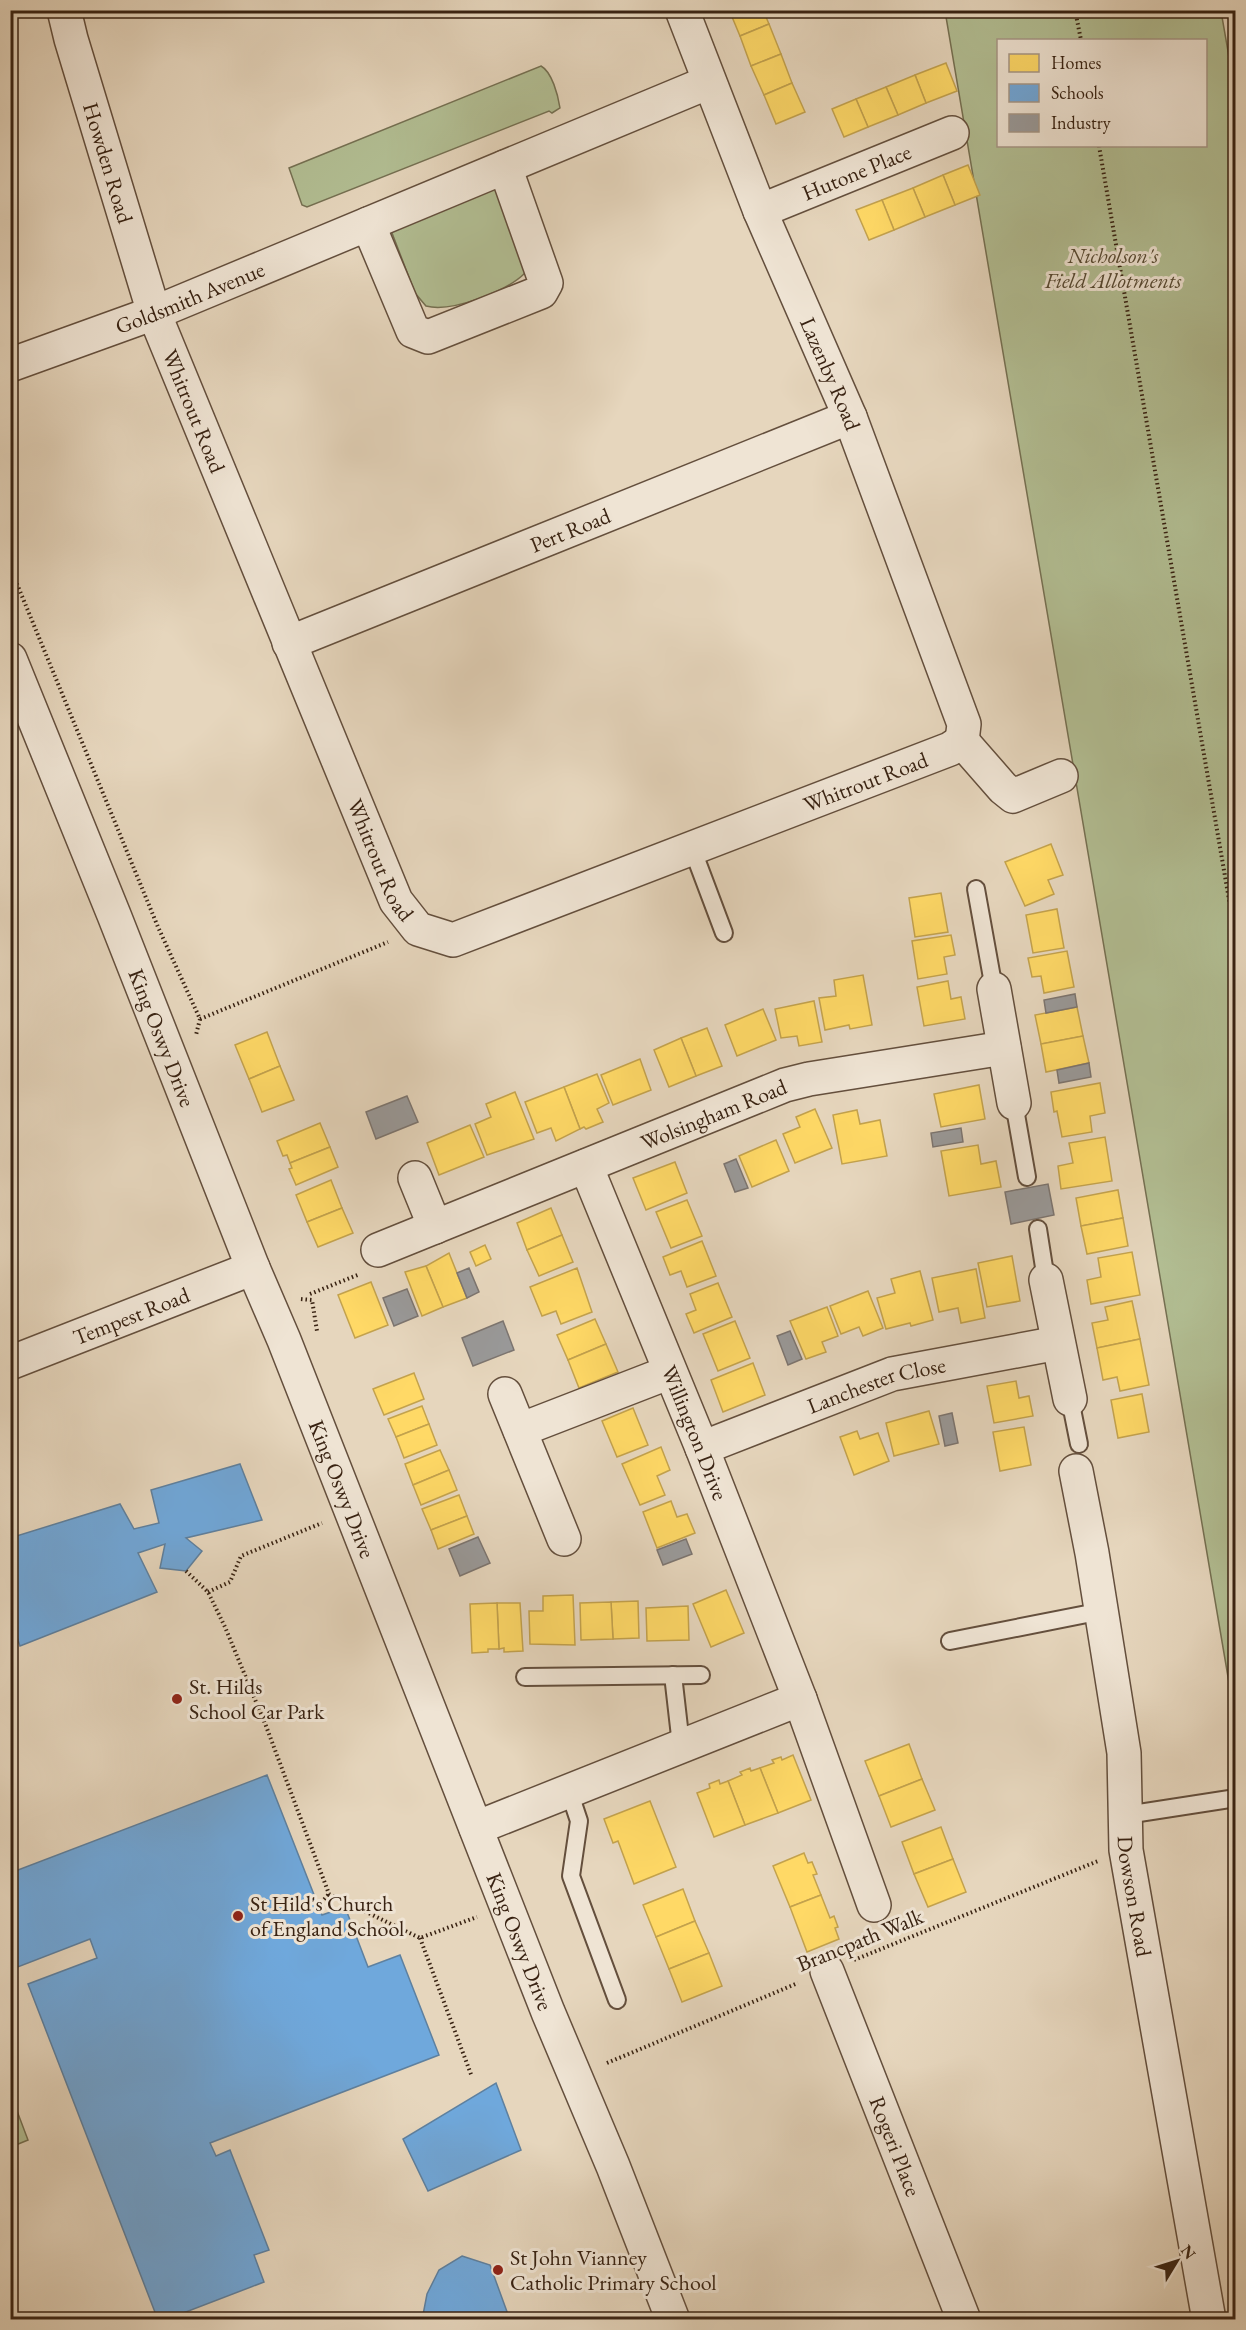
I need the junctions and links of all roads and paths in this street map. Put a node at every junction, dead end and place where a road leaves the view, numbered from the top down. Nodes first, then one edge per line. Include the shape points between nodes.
1 (64, 10) edge
2 (682, 10) edge
3 (1075, 10) edge
4 (1081, 39) edge
5 (709, 82) junction
6 (952, 133) dead end
7 (1099, 147) edge
8 (505, 167) junction
9 (760, 211) junction
10 (368, 224) junction
11 (154, 313) junction
12 (10, 365) edge
13 (850, 417) junction
14 (10, 567) edge
15 (290, 643) junction
16 (10, 659) edge
17 (962, 741) junction
18 (1061, 776) dead end
19 (692, 848) junction
20 (976, 889) dead end
21 (418, 929) junction
22 (724, 933) dead end
23 (1236, 940) edge
24 (994, 989) joint
25 (1004, 1048) junction
26 (1014, 1103) joint
27 (586, 1166) junction
28 (1027, 1177) dead end
29 (415, 1178) dead end
30 (435, 1227) junction
31 (1038, 1228) dead end
32 (371, 1261) joint
33 (254, 1268) junction
34 (1046, 1280) joint
35 (310, 1294) dead end
36 (1058, 1343) junction
37 (10, 1363) edge
38 (670, 1372) junction
39 (505, 1394) dead end
40 (1070, 1399) joint
41 (520, 1430) junction
42 (702, 1448) junction
43 (1077, 1457) joint
44 (324, 1522) dead end
45 (564, 1539) dead end
46 (186, 1571) dead end
47 (208, 1592) junction
48 (1102, 1611) junction
49 (950, 1641) dead end
50 (701, 1674) dead end
51 (673, 1675) junction
52 (525, 1677) dead end
53 (800, 1699) junction
54 (681, 1745) junction
55 (569, 1791) junction
56 (1236, 1798) edge
57 (1126, 1815) junction
58 (476, 1828) junction
59 (1126, 1850) junction
60 (329, 1894) junction
61 (874, 1905) dead end
62 (318, 1906) dead end
63 (480, 1916) dead end
64 (420, 1938) junction
65 (827, 1971) junction
66 (617, 2000) dead end
67 (607, 2063) dead end
68 (472, 2077) dead end
69 (673, 2319) edge
70 (964, 2319) edge
71 (1209, 2319) edge

1 - 11 street, Howden Road
2 - 5 street, Lazenby Road
3 - 4 path
5 - 8 street, Goldsmith Avenue
5 - 9 street, Lazenby Road
6 - 9 street, Hutone Place
7 - 23 path
8 - 10 street, Goldsmith Avenue
8 - 10 street via 546,283 541,292 428,337 413,331
9 - 13 street, Lazenby Road
10 - 11 street, Goldsmith Avenue
11 - 12 street, Goldsmith Avenue
11 - 15 street, Whitrout Road
13 - 15 street, Pert Road
13 - 17 street, Lazenby Road via 964,724
14 - 21 path via 158,927 200,1019
15 - 21 street, Whitrout Road via 396,901
16 - 33 street, King Oswy Drive
17 - 18 street via 1013,796
17 - 19 street, Whitrout Road via 950,749
19 - 21 street, Whitrout Road via 453,940
19 - 22 lane
20 - 24 lane
24 - 25 street
25 - 26 street
25 - 27 street, Wolsingham Road via 784,1085
26 - 28 lane
27 - 30 street, Wolsingham Road
27 - 38 street, Willington Drive
29 - 30 street
30 - 32 street, Wolsingham Road
31 - 34 lane
32 - 35 path
33 - 37 street, Tempest Road
33 - 58 street, King Oswy Drive
34 - 36 street
36 - 40 street
36 - 42 street, Lanchester Close via 892,1374
38 - 41 street
38 - 42 street, Willington Drive
39 - 41 street
40 - 43 lane
41 - 45 street
42 - 53 street, Willington Drive
43 - 48 street, Dowson Road
44 - 47 path via 241,1556 230,1582
46 - 47 path
47 - 60 path via 266,1726
48 - 49 lane
48 - 57 street, Dowson Road via 1124,1753
50 - 51 lane
51 - 52 lane
51 - 54 lane
53 - 54 street
53 - 61 street, Willington Drive
54 - 55 street
55 - 58 street
55 - 66 lane via 579,1821 571,1876
56 - 57 lane
57 - 59 street, Dowson Road
58 - 69 street, King Oswy Drive
59 - 65 path, Brancpath Walk
59 - 71 street, Dowson Road
60 - 62 path
60 - 64 path
63 - 64 path
64 - 68 path
65 - 67 path, Brancpath Walk
65 - 70 street, Rogeri Place

